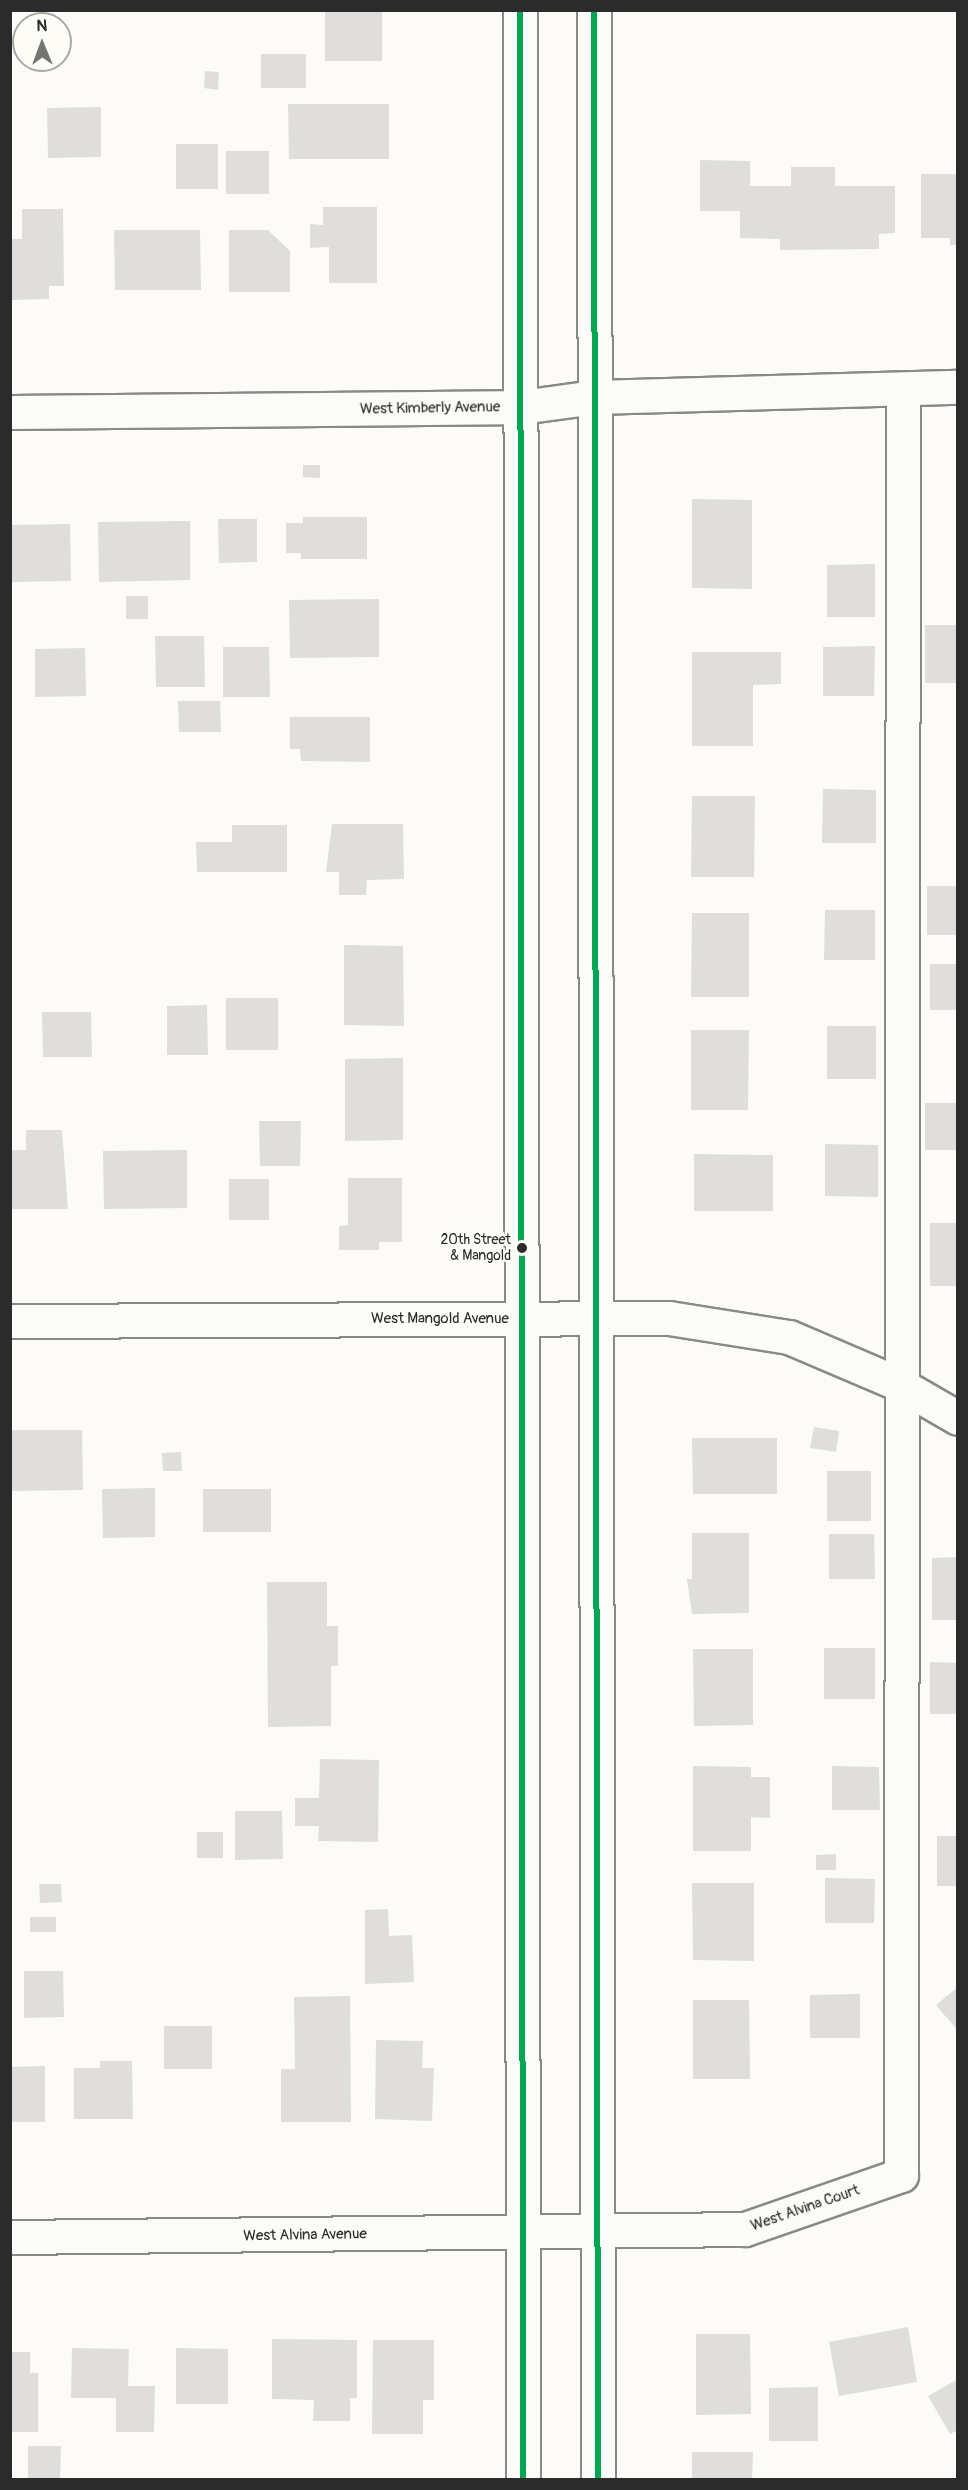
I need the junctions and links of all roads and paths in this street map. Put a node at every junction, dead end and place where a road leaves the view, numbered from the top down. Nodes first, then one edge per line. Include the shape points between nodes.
1 (520, 10) edge
2 (594, 10) edge
3 (957, 387) edge
4 (903, 392) junction
5 (595, 397) junction
6 (521, 407) junction
7 (10, 412) edge
8 (594, 1317) junction
9 (524, 1319) junction
10 (10, 1321) edge
11 (899, 1384) junction
12 (957, 1418) edge
13 (599, 2232) junction
14 (523, 2233) junction
15 (10, 2237) edge
16 (523, 2480) edge
17 (598, 2480) edge

1 - 6 street
2 - 5 street
3 - 4 street, West Kimberly Avenue
4 - 5 street, West Kimberly Avenue
4 - 11 street
5 - 6 street, West Kimberly Avenue
5 - 8 street
6 - 7 street, West Kimberly Avenue
6 - 9 street
8 - 9 street, West Mangold Avenue
8 - 11 street, West Mangold Avenue via 669,1318 789,1337
8 - 13 street
9 - 10 street, West Mangold Avenue
9 - 14 street
11 - 12 street, West Mangold Avenue
11 - 13 street, West Alvina Court via 901,2175 746,2229
13 - 14 street, West Alvina Avenue
13 - 17 street
14 - 15 street, West Alvina Avenue
14 - 16 street

